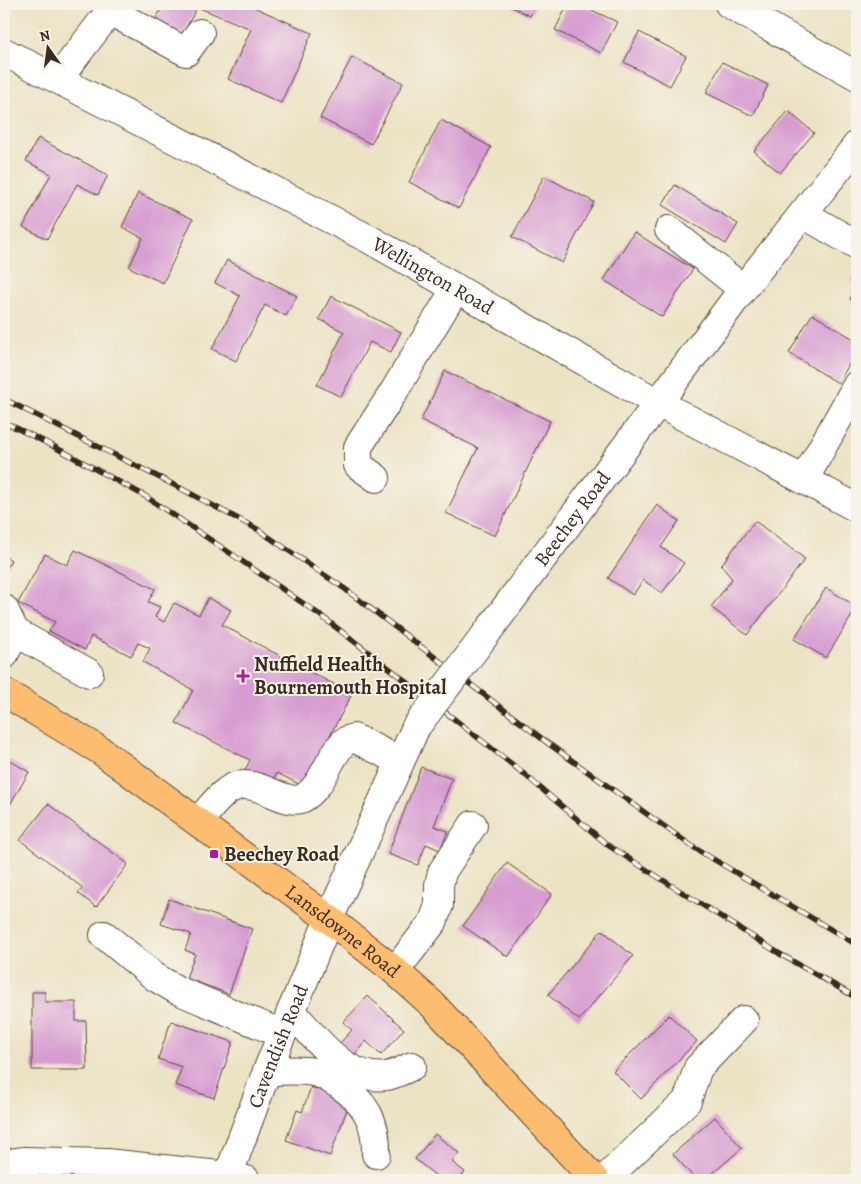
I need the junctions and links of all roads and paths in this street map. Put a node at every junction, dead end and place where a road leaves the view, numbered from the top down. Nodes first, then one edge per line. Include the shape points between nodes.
1 (729, 4) edge
2 (200, 33) dead end
3 (4, 52) edge
4 (857, 76) edge
5 (58, 79) junction
6 (857, 145) edge
7 (802, 214) junction
8 (669, 230) dead end
9 (857, 245) edge
10 (456, 288) junction
11 (743, 289) junction
12 (857, 385) edge
13 (658, 404) junction
14 (376, 478) dead end
15 (804, 480) junction
16 (857, 508) edge
17 (8, 632) edge
18 (89, 673) dead end
19 (4, 692) edge
20 (400, 761) junction
21 (198, 822) junction
22 (473, 825) dead end
23 (329, 919) junction
24 (104, 935) dead end
25 (395, 971) junction
26 (744, 1020) dead end
27 (287, 1023) junction
28 (412, 1066) dead end
29 (267, 1071) junction
30 (376, 1154) dead end
31 (4, 1164) edge
32 (237, 1178) edge
33 (595, 1180) edge
34 (604, 1180) edge

1 - 4 street
2 - 5 street via 186,52 110,10
3 - 5 street, Wellington Road
5 - 10 street, Wellington Road via 369,239
6 - 7 street, Beechey Road
7 - 9 street
7 - 11 street, Beechey Road
8 - 11 street
10 - 13 street, Wellington Road
10 - 14 street via 358,447 358,465
11 - 13 street, Beechey Road
12 - 15 street
13 - 15 street, Wellington Road
13 - 20 street, Beechey Road, bridge via 416,727
15 - 16 street, Wellington Road
17 - 18 street
19 - 21 main road, Lansdowne Road via 101,751
20 - 21 street via 354,738 345,741 311,792 302,799 292,800 256,786 239,785 227,790
20 - 23 street, Beechey Road
21 - 23 main road, Lansdowne Road
22 - 25 street via 442,872 439,905 433,922
23 - 25 main road, Lansdowne Road
23 - 27 street, Cavendish Road
24 - 27 street via 155,977 177,990
25 - 33 main road, Lansdowne Road via 432,1004
26 - 34 street via 698,1068 687,1101
27 - 28 street via 362,1074 388,1076
27 - 29 street, Cavendish Road
29 - 30 street via 315,1072 348,1090 363,1105 372,1122 377,1137
29 - 32 street, Cavendish Road
31 - 32 street, Cavendish Road via 22,1161 107,1163

